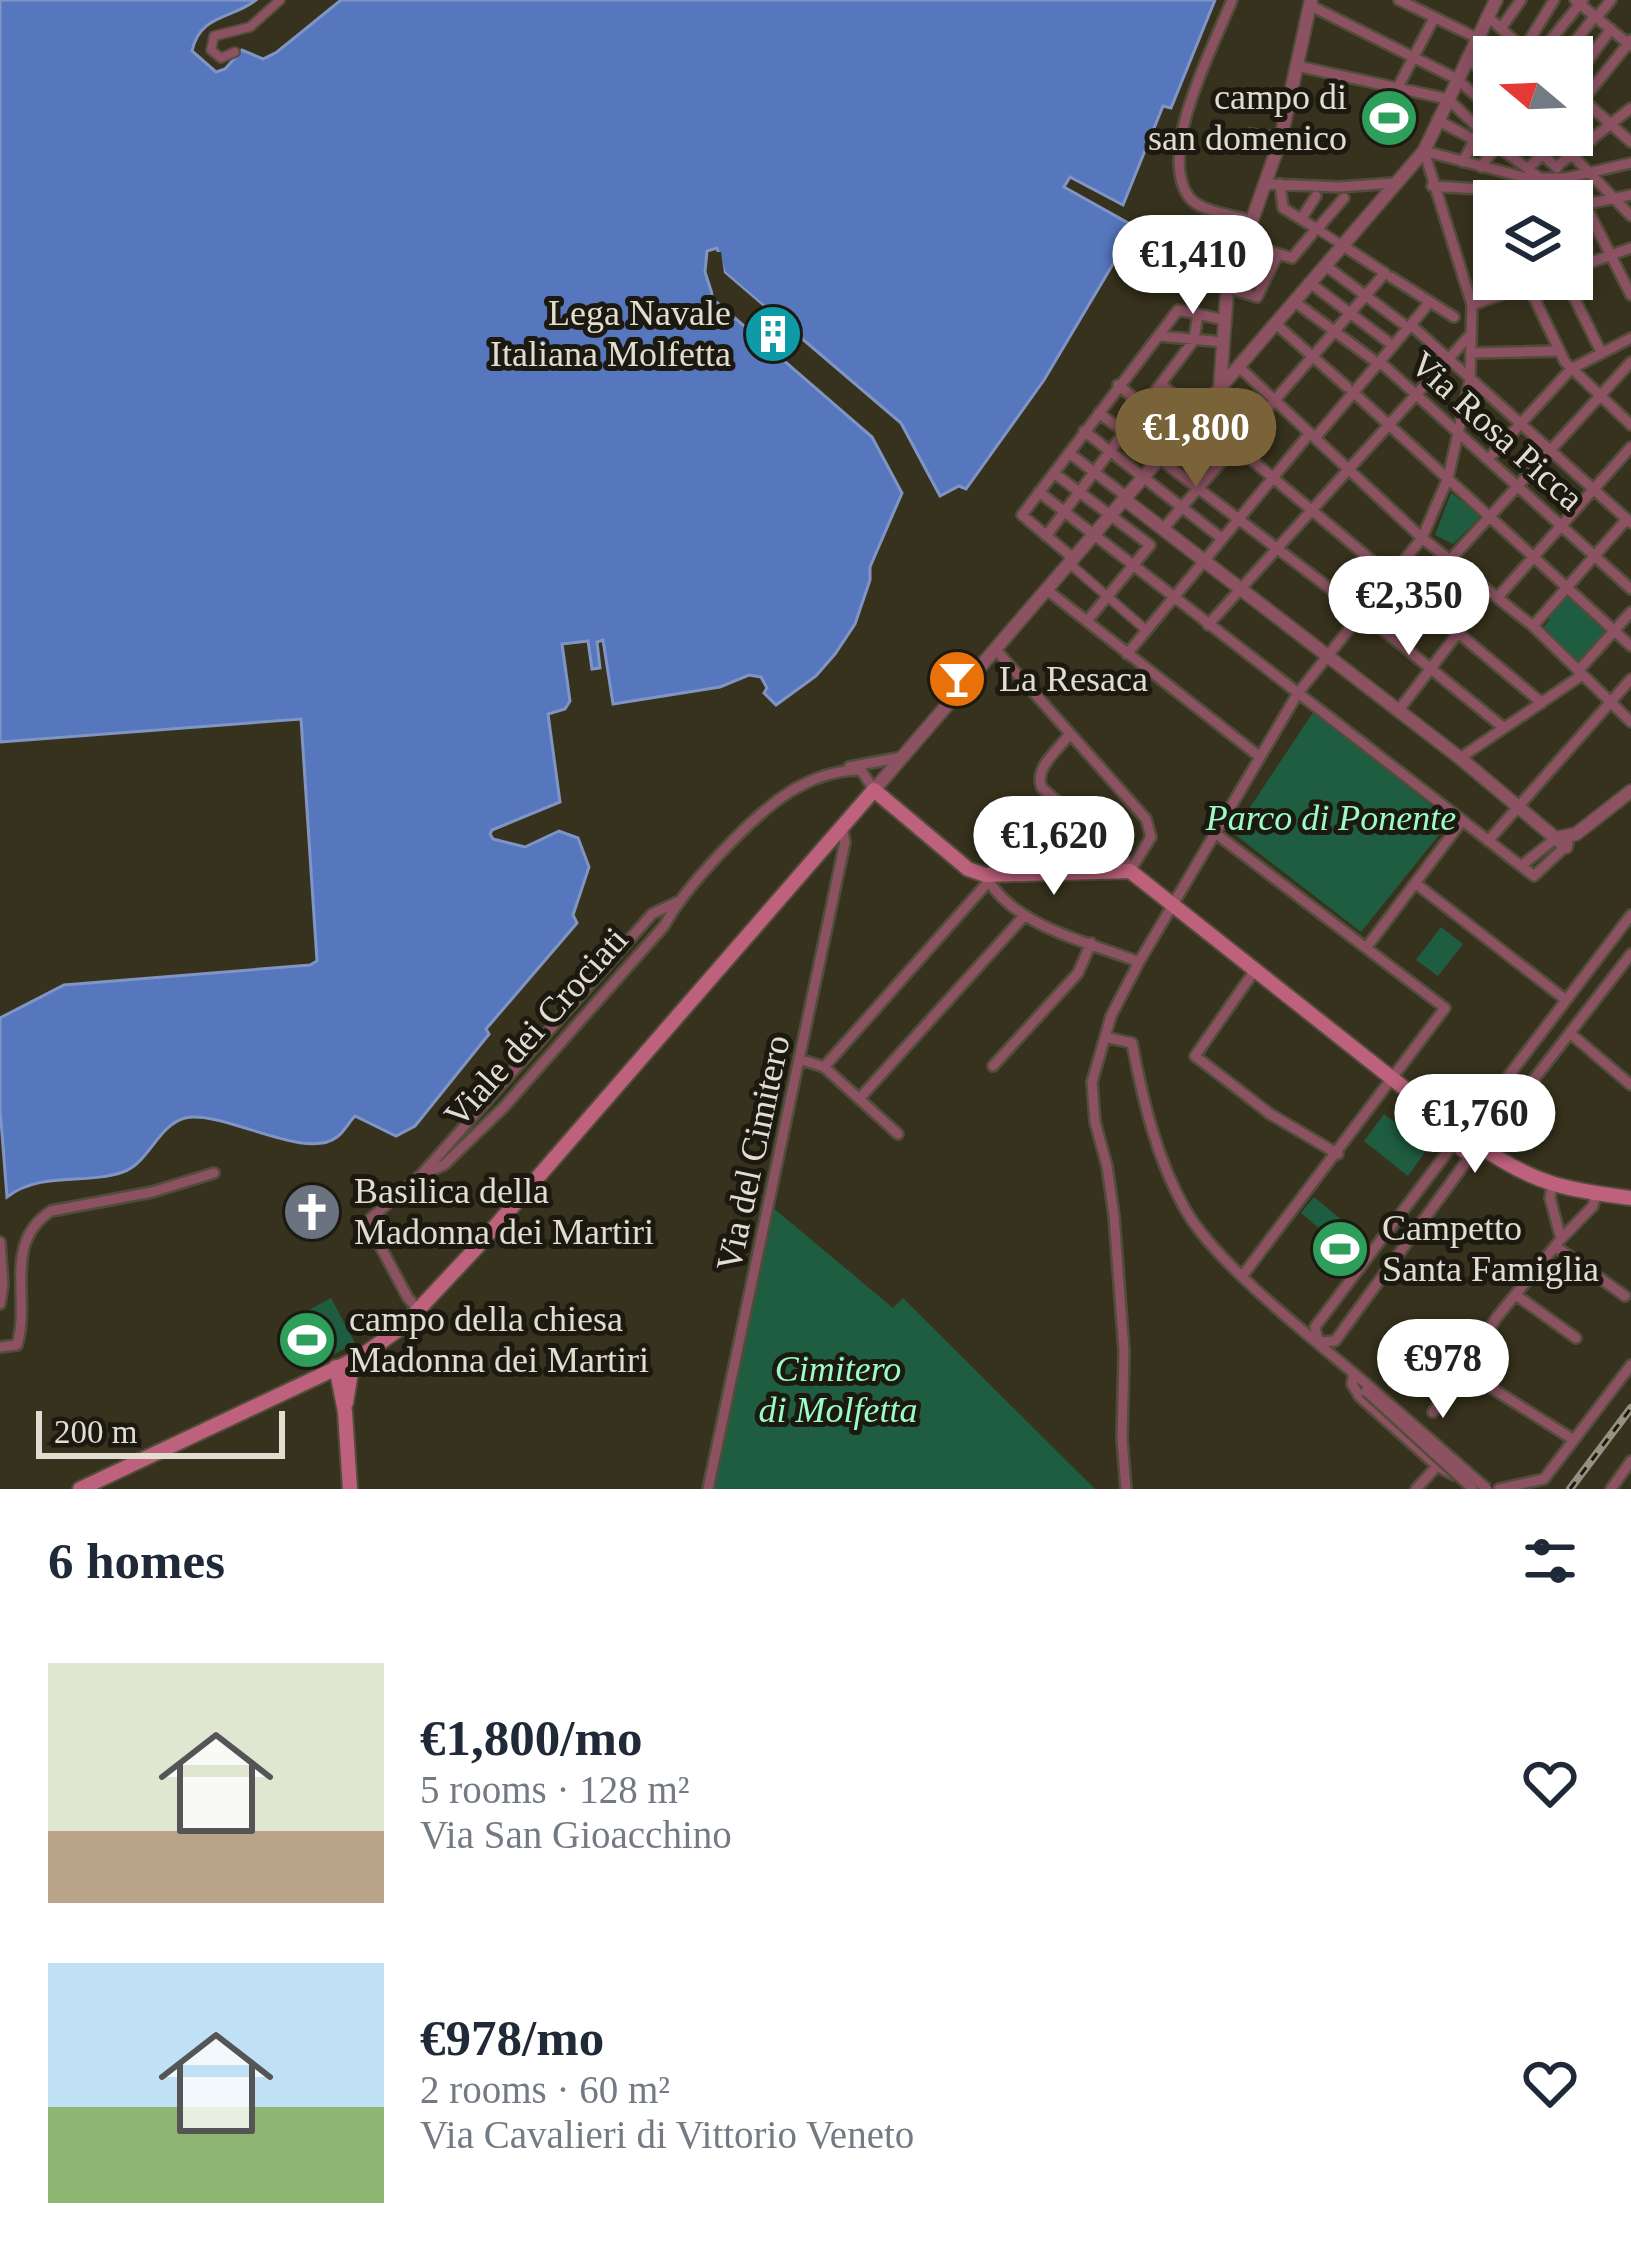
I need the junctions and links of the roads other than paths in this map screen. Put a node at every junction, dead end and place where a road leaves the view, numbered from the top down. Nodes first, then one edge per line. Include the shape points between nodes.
1 (280, 0) edge
2 (1232, 0) edge
3 (1400, 0) edge
4 (1496, 0) edge
5 (1521, 0) edge
6 (1554, 0) edge
7 (1611, 0) edge
8 (1579, 1) edge
9 (1311, 3) edge
10 (1487, 16) junction
11 (1596, 16) junction
12 (1434, 18) junction
13 (1501, 28) junction
14 (1611, 29) junction
15 (1474, 36) edge
16 (1479, 36) edge
17 (1508, 36) edge
18 (1532, 36) edge
19 (1552, 36) edge
20 (1580, 36) edge
21 (1630, 43) edge
22 (1473, 47) edge
23 (235, 52) dead end
24 (1593, 55) edge
25 (1413, 58) junction
26 (1467, 58) junction
27 (1473, 63) edge
28 (1298, 66) junction
29 (1457, 80) junction
30 (1593, 88) edge
31 (1397, 89) junction
32 (1473, 92) edge
33 (1448, 99) junction
34 (1631, 108) edge
35 (1593, 109) edge
36 (1437, 120) junction
37 (1473, 121) edge
38 (1611, 125) junction
39 (1250, 134) dead end
40 (1281, 139) junction
41 (1473, 139) edge
42 (1593, 139) edge
43 (1473, 142) edge
44 (1631, 142) edge
45 (1424, 151) junction
46 (1489, 156) edge
47 (1542, 156) edge
48 (1546, 156) edge
49 (1573, 156) edge
50 (1576, 156) edge
51 (1515, 158) edge
52 (1462, 162) junction
53 (1631, 163) edge
54 (1481, 167) junction
55 (1528, 168) junction
56 (1593, 172) junction
57 (1563, 175) junction
58 (1540, 178) junction
59 (1562, 180) edge
60 (1565, 180) edge
61 (1394, 183) junction
62 (1273, 184) junction
63 (1432, 186) junction
64 (1473, 189) edge
65 (1631, 195) edge
66 (1316, 196) dead end
67 (1344, 198) dead end
68 (1617, 198) junction
69 (1593, 203) edge
70 (1631, 216) edge
71 (1301, 219) junction
72 (1250, 220) junction
73 (1593, 229) edge
74 (1314, 232) junction
75 (1243, 243) junction
76 (1342, 245) junction
77 (1631, 248) edge
78 (1278, 254) junction
79 (1610, 255) junction
80 (1593, 261) edge
81 (1325, 266) junction
82 (1388, 275) junction
83 (1310, 284) junction
84 (1228, 288) junction
85 (1631, 295) edge
86 (1366, 296) junction
87 (1482, 300) edge
88 (1534, 300) edge
89 (1575, 300) edge
90 (1295, 302) junction
91 (1430, 302) junction
92 (1472, 304) junction
93 (1195, 314) junction
94 (1351, 314) junction
95 (1454, 317) dead end
96 (1224, 320) junction
97 (1276, 324) junction
98 (1406, 324) junction
99 (1336, 332) junction
100 (1471, 334) junction
101 (1159, 336) junction
102 (1631, 338) edge
103 (1194, 340) junction
104 (1387, 341) dead end
105 (1223, 342) junction
106 (1560, 351) junction
107 (1601, 352) junction
108 (1472, 353) junction
109 (1314, 357) junction
110 (1376, 360) junction
111 (1448, 360) junction
112 (1631, 362) edge
113 (1239, 367) junction
114 (1571, 369) junction
115 (1470, 380) junction
116 (1161, 384) junction
117 (1118, 385) junction
118 (1220, 388) junction
119 (1350, 390) junction
120 (1416, 394) junction
121 (1601, 397) junction
122 (1276, 402) junction
123 (1145, 406) junction
124 (1099, 412) junction
125 (1197, 415) junction
126 (1522, 423) junction
127 (1388, 425) junction
128 (1631, 425) edge
129 (1459, 430) junction
130 (1084, 431) junction
131 (1126, 432) junction
132 (1179, 435) junction
133 (1313, 436) junction
134 (1236, 446) junction
135 (1631, 447) edge
136 (1551, 451) junction
137 (1111, 452) junction
138 (1069, 453) junction
139 (1490, 457) junction
140 (1160, 458) junction
141 (1348, 469) junction
142 (1054, 473) junction
143 (1095, 473) junction
144 (1144, 477) junction
145 (1272, 477) junction
146 (1448, 478) junction
147 (1519, 485) junction
148 (1199, 488) junction
149 (1594, 488) junction
150 (1039, 492) junction
151 (1080, 493) junction
152 (1126, 498) junction
153 (1182, 508) junction
154 (1312, 508) junction
155 (1065, 512) junction
156 (1111, 515) junction
157 (1237, 518) junction
158 (1489, 518) junction
159 (1630, 519) edge
160 (1562, 525) junction
161 (1163, 530) junction
162 (1094, 535) junction
163 (1046, 536) junction
164 (1220, 538) junction
165 (1422, 538) junction
166 (1150, 544) junction
167 (1276, 549) junction
168 (1594, 555) junction
169 (1533, 557) junction
170 (1202, 560) junction
171 (1450, 560) junction
172 (1071, 561) junction
173 (1132, 565) junction
174 (1394, 575) junction
175 (1566, 587) junction
176 (1239, 588) junction
177 (1631, 589) edge
178 (1047, 590) junction
179 (1107, 596) junction
180 (1172, 596) junction
181 (1498, 597) junction
182 (1631, 612) edge
183 (1362, 613) junction
184 (1087, 621) junction
185 (1208, 625) junction
186 (1533, 626) junction
187 (1146, 630) junction
188 (1615, 631) junction
189 (1458, 633) junction
190 (1631, 646) edge
191 (996, 650) junction
192 (1126, 655) junction
193 (1328, 656) junction
194 (1429, 670) junction
195 (1580, 673) junction
196 (1631, 680) edge
197 (1298, 692) junction
198 (1610, 702) junction
199 (1542, 703) junction
200 (1398, 711) junction
201 (1631, 722) edge
202 (1504, 728) junction
203 (1070, 735) junction
204 (902, 757) junction
205 (1260, 757) junction
206 (1460, 758) junction
207 (859, 764) junction
208 (838, 770) junction
209 (879, 784) junction
210 (1631, 791) edge
211 (1518, 806) junction
212 (1462, 821) junction
213 (842, 827) junction
214 (1215, 833) junction
215 (1488, 841) junction
216 (1561, 842) junction
217 (1521, 866) junction
218 (1130, 871) junction
219 (987, 878) junction
220 (1415, 883) junction
221 (677, 902) junction
222 (1173, 904) junction
223 (1025, 915) junction
224 (1631, 915) edge
225 (1613, 939) junction
226 (1091, 944) junction
227 (1366, 948) junction
228 (1631, 953) edge
229 (1138, 962) junction
230 (1255, 970) junction
231 (1566, 1000) junction
232 (1571, 1034) junction
233 (1105, 1036) junction
234 (799, 1059) junction
235 (993, 1066) dead end
236 (824, 1067) junction
237 (1394, 1077) junction
238 (1631, 1085) edge
239 (859, 1099) junction
240 (1462, 1133) junction
241 (898, 1134) dead end
242 (1478, 1146) junction
243 (1338, 1154) junction
244 (214, 1173) dead end
245 (422, 1174) junction
246 (1552, 1186) junction
247 (1597, 1193) junction
248 (1631, 1198) edge
249 (0, 1242) edge
250 (1558, 1243) junction
251 (1243, 1275) junction
252 (1516, 1295) junction
253 (1625, 1296) dead end
254 (0, 1304) edge
255 (419, 1310) junction
256 (0, 1333) edge
257 (1576, 1338) dead end
258 (1318, 1342) junction
259 (0, 1347) edge
260 (360, 1357) junction
261 (1631, 1364) edge
262 (336, 1367) junction
263 (1463, 1370) junction
264 (315, 1377) junction
265 (1353, 1377) junction
266 (1368, 1389) junction
267 (343, 1392) junction
268 (1433, 1412) dead end
269 (1574, 1440) junction
270 (1631, 1461) edge
271 (1437, 1466) junction
272 (80, 1489) edge
273 (347, 1489) edge
274 (708, 1489) edge
275 (1126, 1489) edge
276 (1416, 1489) edge
277 (1473, 1489) edge
278 (1493, 1489) edge
279 (1610, 1489) edge

1 - 23 street via 250,27 214,37 211,50 221,58
2 - 72 street via 1179,152 1197,205
3 - 12 street
4 - 10 street
5 - 13 street
6 - 18 street
7 - 11 street
8 - 11 street
8 - 19 street
9 - 25 street
9 - 28 street
10 - 13 street
10 - 16 street
11 - 14 street
11 - 20 street
12 - 15 street
12 - 25 street
13 - 17 street
14 - 21 street
14 - 24 street
21 - 30 street
22 - 26 street
25 - 29 street
25 - 31 street
26 - 27 street
26 - 29 street
28 - 31 street
28 - 40 street
29 - 32 street
29 - 33 street
31 - 33 street
33 - 36 street
33 - 37 street
34 - 38 street
35 - 38 street
36 - 41 street
36 - 45 street
38 - 42 street
38 - 44 street
39 - 40 street
40 - 62 street
43 - 52 street
45 - 52 street
45 - 61 street
45 - 63 street
46 - 54 street
47 - 55 street
48 - 57 street
49 - 57 street
50 - 56 street
51 - 55 street
52 - 54 street
53 - 56 street
54 - 58 street
55 - 58 street
56 - 57 street
56 - 68 street
57 - 58 street
57 - 59 street
57 - 60 street
61 - 62 street
61 - 76 street
62 - 71 street via 1283,208
62 - 72 street
63 - 64 street
63 - 92 street
65 - 68 street
66 - 71 street
67 - 74 street
68 - 69 street
68 - 70 street
71 - 74 street
72 - 75 street
73 - 79 street
74 - 76 street
74 - 78 street via 1292,258
75 - 78 street
75 - 84 street
76 - 81 street
76 - 82 street
77 - 79 street
78 - 84 street via 1258,297
79 - 80 street
79 - 85 street
81 - 83 street
81 - 86 street
82 - 86 street
82 - 91 street
83 - 90 street
83 - 94 street
84 - 96 street
86 - 94 street
86 - 98 street
87 - 92 street
88 - 106 street
89 - 107 street
90 - 97 street
90 - 99 street, Via Rosa Picca
91 - 95 street
91 - 98 street
92 - 100 street
93 - 96 street
93 - 101 street via 1178,310
93 - 103 street
94 - 99 street
94 - 104 street
96 - 105 street
97 - 109 street
97 - 113 street
98 - 110 street
98 - 111 street
99 - 109 street
99 - 110 street, Via Rosa Picca
100 - 108 street
100 - 111 street
101 - 103 street
101 - 117 street
102 - 107 street
103 - 105 street
103 - 116 street
105 - 118 street
106 - 108 street
106 - 114 street
107 - 114 street
108 - 115 street
109 - 119 street
109 - 122 street
110 - 119 street
110 - 120 street, Via Rosa Picca
111 - 115 street
111 - 120 street
112 - 121 street
113 - 118 street
113 - 122 street
114 - 121 street
114 - 126 street
115 - 126 street
115 - 129 street
116 - 123 street
116 - 125 street
117 - 123 street
117 - 124 street
118 - 125 street
119 - 127 street
119 - 133 street
120 - 127 street
120 - 129 street, Via Rosa Picca
121 - 128 street
121 - 136 street
122 - 133 street
122 - 134 street
123 - 131 street
123 - 132 street
124 - 130 street
124 - 131 street
125 - 132 street
125 - 134 street
126 - 136 street
126 - 139 street
127 - 141 street
127 - 146 street
129 - 139 street, Via Rosa Picca
129 - 146 street
130 - 137 street
130 - 138 street
131 - 137 street
131 - 140 street
132 - 140 street
133 - 141 street
133 - 145 street
134 - 145 street
134 - 148 street
135 - 149 street
136 - 147 street
136 - 149 street
137 - 143 street
137 - 144 street
138 - 142 street
138 - 143 street
139 - 147 street, Via Rosa Picca
140 - 144 street
140 - 148 street
141 - 154 street
141 - 165 street
142 - 150 street
142 - 151 street
143 - 151 street
143 - 152 street
144 - 152 street
144 - 153 street
145 - 154 street
145 - 157 street
146 - 158 street
146 - 165 street
147 - 158 street
147 - 160 street, Via Rosa Picca
148 - 153 street
148 - 157 street
149 - 159 street
149 - 160 street
150 - 155 street
150 - 163 street via 1022,515
151 - 155 street
151 - 156 street
152 - 156 street
152 - 161 street
153 - 161 street
153 - 164 street
154 - 167 street
154 - 174 street
155 - 162 street
155 - 163 street
156 - 162 street
156 - 166 street
157 - 164 street
157 - 167 street
158 - 169 street
158 - 171 street
159 - 168 street
160 - 168 street, Via Rosa Picca
160 - 169 street
161 - 166 street
161 - 170 street
162 - 172 street
162 - 173 street
163 - 172 street
164 - 170 street
165 - 171 street
165 - 174 street
166 - 173 street
167 - 176 street
167 - 183 street
168 - 175 street
168 - 177 street, Via Rosa Picca
169 - 175 street
169 - 181 street
170 - 176 street
170 - 180 street
171 - 181 street
172 - 178 street
172 - 179 street
173 - 179 street
173 - 180 street
174 - 183 street
174 - 189 street
175 - 186 street
175 - 188 street
176 - 185 street
176 - 193 street
178 - 184 street
178 - 191 street
179 - 184 street
179 - 187 street
180 - 185 street
180 - 187 street
181 - 186 street
182 - 188 street
183 - 193 street
183 - 194 street
184 - 192 street
185 - 197 street
186 - 195 street
187 - 192 street
188 - 190 street
188 - 195 street
189 - 194 street
189 - 199 street
191 - 203 street
191 - 204 street
192 - 205 street
193 - 197 street
193 - 200 street
194 - 200 street
194 - 202 street
195 - 198 street
195 - 199 street
196 - 198 street
197 - 205 street
197 - 212 street
198 - 201 street
198 - 211 street
199 - 202 street
200 - 206 street
202 - 206 street
203 - 218 street via 1146,819 1151,837
203 - 218 street via 1038,779
204 - 207 street, Viale dei Crociati
204 - 209 street
205 - 214 street
206 - 211 street
207 - 208 street, Viale dei Crociati
207 - 209 street via 876,768
208 - 209 street via 861,770
208 - 221 street, Viale dei Crociati via 788,794
209 - 213 main road
209 - 219 main road
210 - 216 street
211 - 215 street
211 - 216 street
212 - 215 street
212 - 220 street
213 - 234 street, Via del Cimitero
213 - 255 main road
214 - 222 street
214 - 227 street
215 - 217 street
216 - 217 street
216 - 217 street via 1534,876
218 - 219 main road
218 - 222 main road
219 - 223 street
219 - 236 street
220 - 227 street
220 - 231 street
221 - 245 street, Viale dei Crociati via 652,914
221 - 245 street, Viale dei Crociati via 503,1108 444,1165
222 - 229 street
222 - 230 main road
223 - 226 street
223 - 239 street
224 - 225 street
225 - 228 street
225 - 231 street
226 - 229 street
226 - 235 street via 1078,973
227 - 237 street via 1445,1008
228 - 232 street
229 - 233 street
230 - 237 main road
230 - 243 street via 1196,1056
231 - 240 street
232 - 238 street
232 - 242 street
233 - 251 street via 1132,1043 1153,1136 1186,1211
233 - 275 street via 1092,1105 1114,1216
234 - 236 street
234 - 274 street, Via del Cimitero
236 - 239 street
237 - 240 main road
237 - 243 street
239 - 241 street
240 - 242 main road via 1478,1131
240 - 258 street via 1315,1327
242 - 246 main road
242 - 258 street via 1334,1342
243 - 251 street
244 - 259 street via 38,1219 20,1254 17,1345
245 - 255 street, Viale dei Crociati via 370,1219
246 - 247 main road
246 - 250 street
247 - 248 main road
247 - 250 street
249 - 254 street
250 - 252 street
250 - 253 street
251 - 258 street
252 - 257 street
252 - 263 street
255 - 260 main road
256 - 259 street
258 - 265 street
258 - 266 street
260 - 262 main road
260 - 267 main road
261 - 269 street
262 - 264 main road
262 - 267 main road via 345,1376
263 - 268 street
263 - 269 street
264 - 267 main road
264 - 272 main road
265 - 266 street
265 - 271 street via 1360,1397
266 - 277 street, bridge
266 - 278 street, bridge
267 - 273 main road
269 - 278 street via 1544,1480
270 - 279 street
271 - 276 street
271 - 278 street

